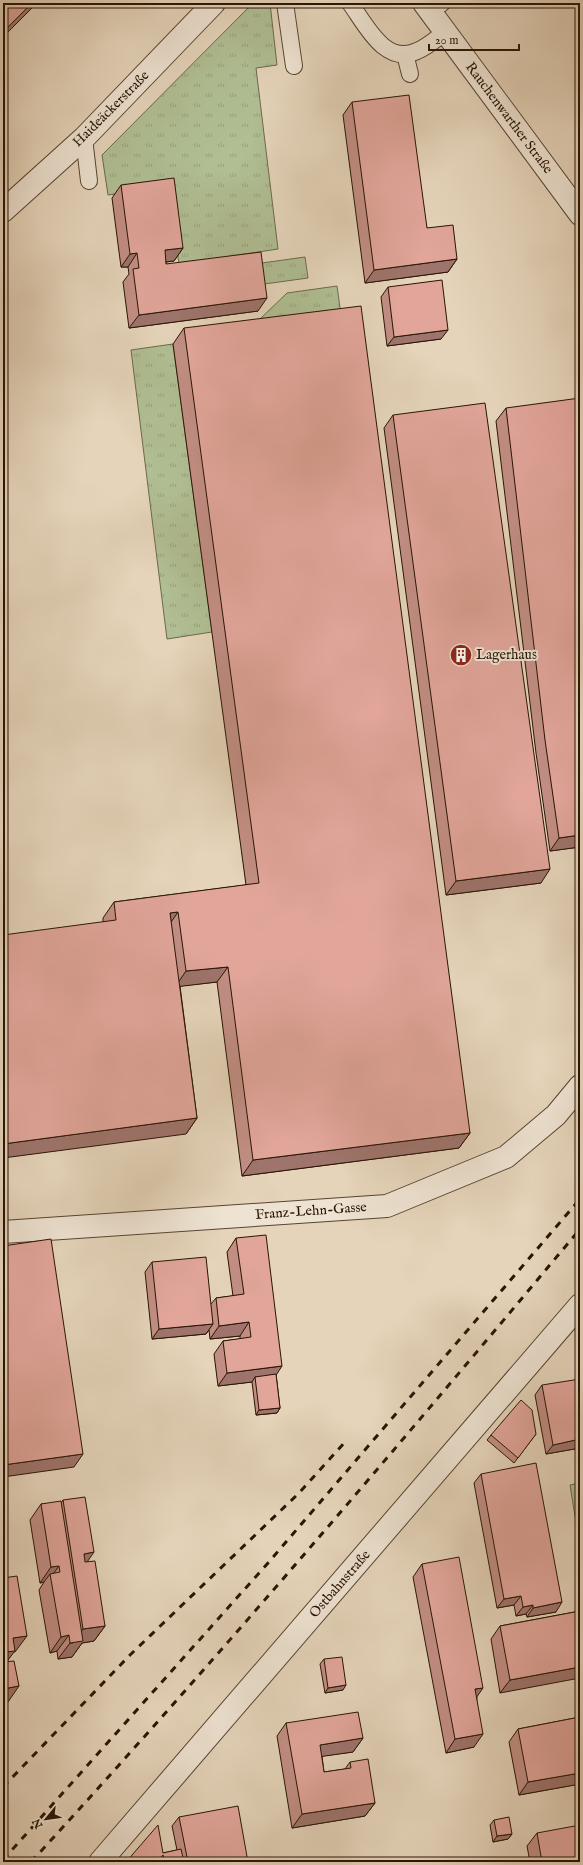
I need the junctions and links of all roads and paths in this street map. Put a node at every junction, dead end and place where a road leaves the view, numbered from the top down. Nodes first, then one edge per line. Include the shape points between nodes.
1 (214, 3) edge
2 (285, 3) edge
3 (350, 3) edge
4 (432, 6) edge
5 (445, 32) junction
6 (405, 54) junction
7 (294, 66) dead end
8 (410, 74) dead end
9 (84, 138) junction
10 (89, 181) dead end
11 (3, 212) edge
12 (580, 214) edge
13 (580, 1086) edge
14 (3, 1232) edge
15 (580, 1305) edge
16 (100, 1862) edge

1 - 9 street, Haideäckerstraße
2 - 7 lane
3 - 6 lane via 383,48 393,54
4 - 5 street, Rauchenwarther Straße
5 - 6 lane via 418,51
5 - 12 street, Rauchenwarther Straße
6 - 8 lane
9 - 10 lane
9 - 11 street, Haideäckerstraße
13 - 14 street, Franz-Lehn-Gasse via 556,1115 506,1157 387,1206
15 - 16 street, Ostbahnstraße

